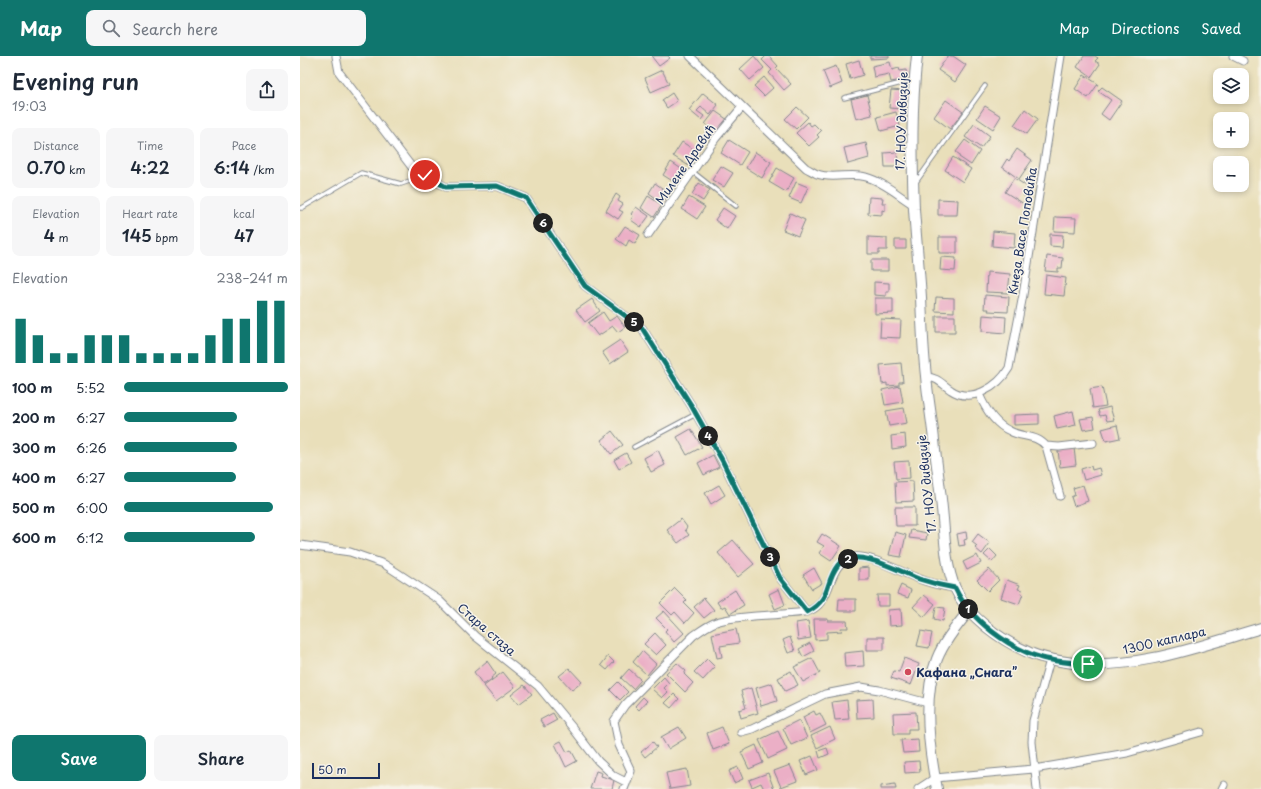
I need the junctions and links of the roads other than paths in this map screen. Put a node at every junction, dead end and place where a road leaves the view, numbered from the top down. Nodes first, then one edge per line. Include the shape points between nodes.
1 (336, 56) edge
2 (690, 56) edge
3 (917, 56) edge
4 (1061, 56) edge
5 (1233, 56) edge
6 (1242, 61) dead end
7 (914, 80) junction
8 (985, 86) dead end
9 (844, 98) dead end
10 (742, 107) junction
11 (693, 172) junction
12 (425, 175) junction
13 (913, 186) junction
14 (914, 205) junction
15 (736, 206) dead end
16 (300, 208) edge
17 (648, 235) dead end
18 (926, 377) junction
19 (979, 394) junction
20 (696, 414) junction
21 (1093, 443) dead end
22 (1046, 446) junction
23 (634, 447) dead end
24 (1060, 496) dead end
25 (300, 545) edge
26 (955, 588) junction
27 (969, 611) junction
28 (807, 612) junction
29 (1261, 628) edge
30 (1050, 660) junction
31 (928, 703) junction
32 (741, 732) dead end
33 (1201, 732) dead end
34 (1034, 769) junction
35 (934, 778) junction
36 (625, 786) edge
37 (918, 789) edge
38 (937, 789) edge
39 (1037, 789) edge

1 - 12 street via 339,72 414,170
2 - 10 street
3 - 7 street, 17. НОУ дивизије
4 - 19 street, Кнеза Васе Поповића via 1010,366 998,382
5 - 6 street
7 - 9 lane
7 - 13 street, 17. НОУ дивизије
8 - 13 lane, 17. НОУ дивизије
10 - 11 street, Милене Дравић via 716,138
10 - 14 street via 806,168 816,174 866,177 880,182
11 - 15 lane
11 - 17 street, Милене Дравић
12 - 16 lane via 401,184 361,173
12 - 20 street via 446,187 497,186 526,198 585,286 642,328
13 - 14 street, 17. НОУ дивизије
14 - 18 street, 17. НОУ дивизије
18 - 19 street via 936,379 961,394
18 - 26 street, 17. НОУ дивизије via 947,555
19 - 22 street via 990,414 1002,426 1010,432 1041,439
20 - 23 lane
20 - 28 street via 722,460 780,578
21 - 22 street
22 - 24 street
25 - 36 street, Стара стаза via 350,552 384,564 439,600 475,636 538,686 598,761
26 - 27 street, 1300 каплара
26 - 28 street via 929,583 867,559 855,557 839,563 819,605
27 - 30 street, 1300 каплара via 1014,644 1031,654
27 - 31 street via 937,658
28 - 36 street via 730,619 717,622 693,636 625,705 614,721 619,745 631,771
29 - 30 street, 1300 каплара via 1132,662 1099,665
30 - 34 street via 1033,721
31 - 32 street via 861,687 825,694
31 - 35 street via 928,730
33 - 34 street via 1127,753
34 - 35 street
34 - 39 street
35 - 37 street
35 - 38 street

